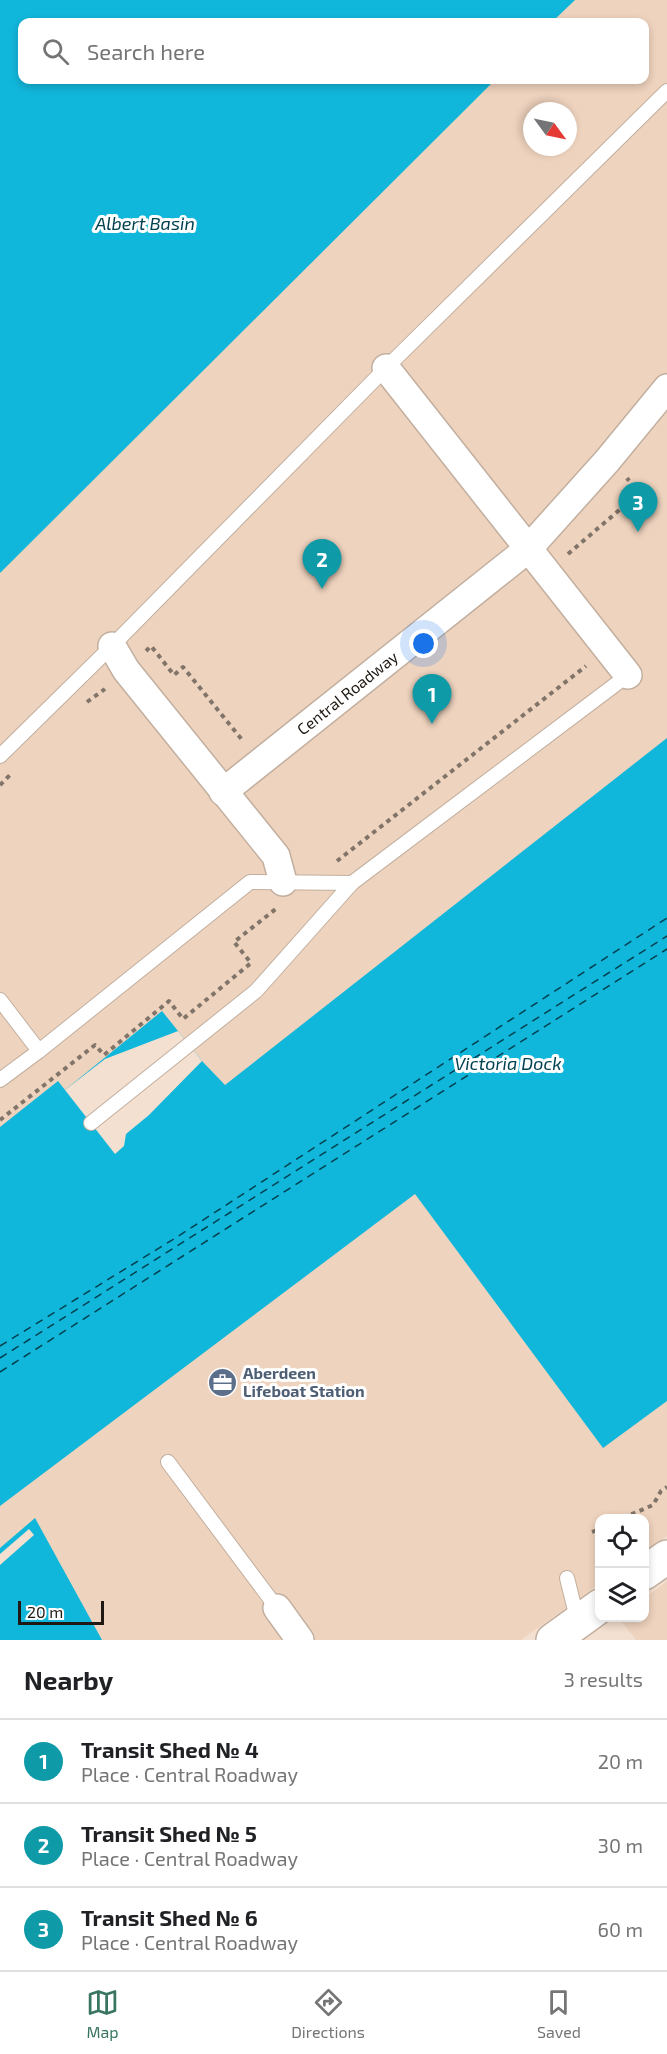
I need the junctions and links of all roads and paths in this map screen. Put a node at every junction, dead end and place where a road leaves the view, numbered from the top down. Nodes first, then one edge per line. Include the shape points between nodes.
1 (667, 91) edge
2 (386, 368) junction
3 (667, 388) edge
4 (633, 470) dead end
5 (528, 549) junction
6 (546, 573) junction
7 (112, 646) junction
8 (126, 670) junction
9 (628, 675) joint
10 (79, 707) dead end
11 (244, 742) dead end
12 (0, 756) edge
13 (16, 770) dead end
14 (0, 785) edge
15 (224, 792) junction
16 (283, 882) junction
17 (352, 883) junction
18 (0, 1000) edge
19 (39, 1052) junction
20 (0, 1080) edge
21 (91, 1123) dead end
22 (168, 1462) dead end
23 (667, 1486) edge
24 (632, 1514) edge
25 (595, 1531) edge
26 (592, 1532) dead end
27 (667, 1557) edge
28 (649, 1570) edge
29 (567, 1578) dead end
30 (277, 1608) joint
31 (580, 1627) edge
32 (300, 1640) edge

1 - 2 lane
2 - 5 street
2 - 7 lane
3 - 5 street, Central Roadway
4 - 6 path via 626,478 638,494
5 - 6 street
5 - 15 street, Central Roadway
6 - 9 street
7 - 8 street
7 - 12 lane
8 - 10 path
8 - 11 path via 151,646 174,675 183,667
8 - 15 street
9 - 17 lane
13 - 14 path
15 - 16 street via 276,856
16 - 17 lane
16 - 19 lane via 250,882
17 - 21 lane via 256,991
18 - 19 lane
19 - 20 lane
22 - 30 lane
23 - 24 path via 653,1505
25 - 26 path
27 - 28 street
29 - 31 lane
30 - 32 street

